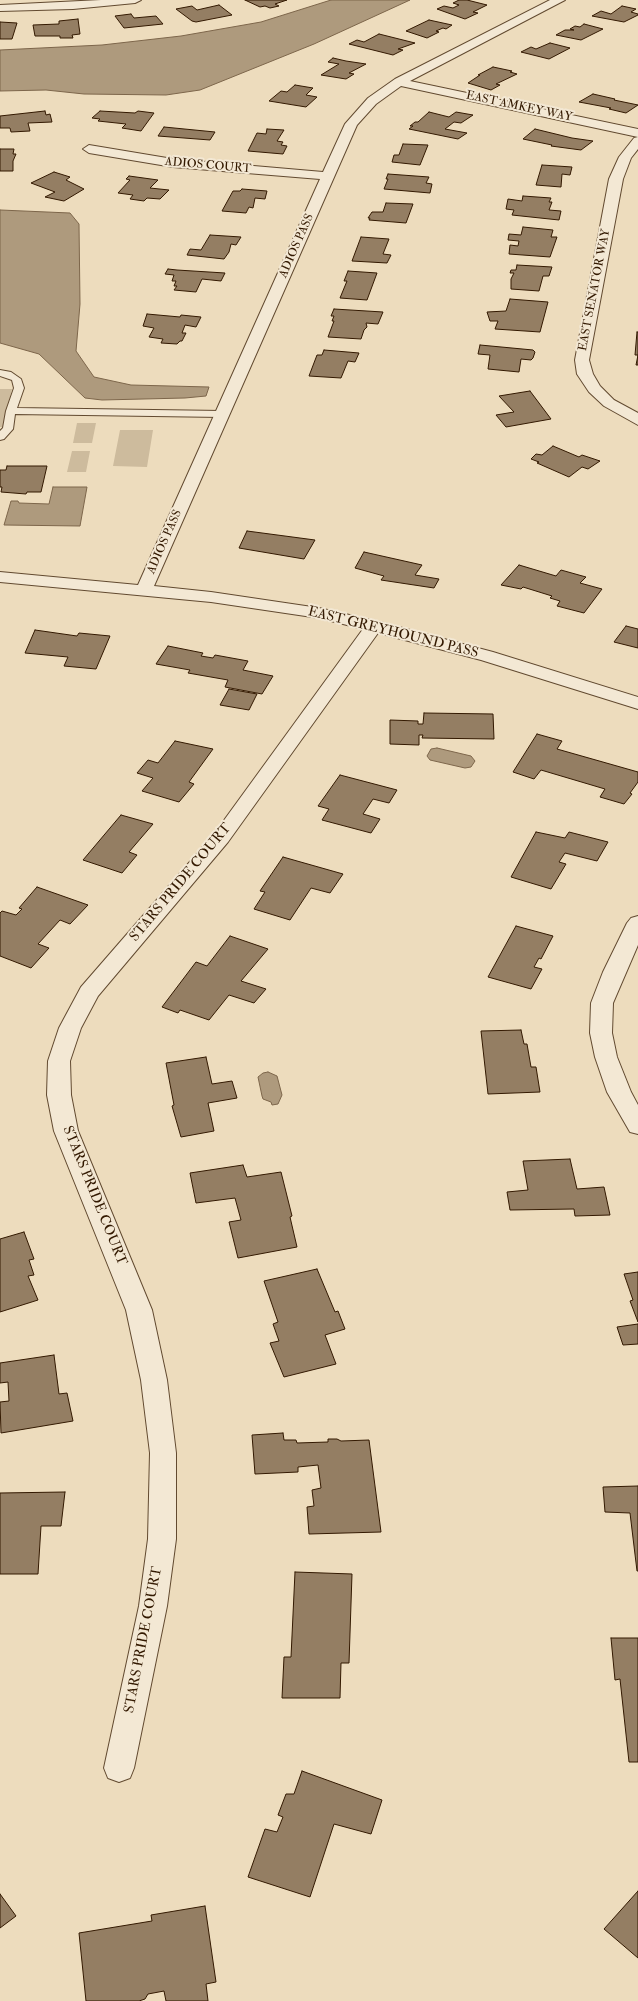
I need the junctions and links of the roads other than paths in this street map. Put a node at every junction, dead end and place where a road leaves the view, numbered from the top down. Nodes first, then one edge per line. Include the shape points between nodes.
1 (135, 0) edge
2 (558, 0) edge
3 (0, 8) edge
4 (399, 82) junction
5 (638, 133) edge
6 (638, 141) edge
7 (89, 148) dead end
8 (328, 176) junction
9 (0, 373) edge
10 (11, 411) junction
11 (222, 414) junction
12 (638, 420) edge
13 (0, 437) edge
14 (0, 576) edge
15 (144, 590) junction
16 (374, 626) junction
17 (638, 703) edge
18 (638, 923) edge
19 (638, 1126) edge
20 (119, 1768) dead end

1 - 3 street via 73,6
2 - 4 street, ADIOS PASS
4 - 5 street, EAST AMKEY WAY
4 - 8 street, ADIOS PASS via 372,101 351,124
6 - 12 street, EAST SENATOR WAY via 625,157 616,179 582,360 585,374 594,389
7 - 8 street, ADIOS COURT via 173,163
8 - 11 street, ADIOS PASS
9 - 10 lane via 16,379 20,388
10 - 11 lane
10 - 13 lane via 8,429
11 - 15 street, ADIOS PASS
14 - 15 street, EAST GREYHOUND PASS
15 - 16 street, EAST GREYHOUND PASS via 266,604
16 - 17 street, EAST GREYHOUND PASS via 486,656
16 - 20 street, STARS PRIDE COURT via 221,838 89,992 70,1028 59,1061 59,1095 66,1131 139,1310 154,1380 163,1453 162,1539 153,1606
18 - 19 street via 602,1003 601,1033 618,1092

